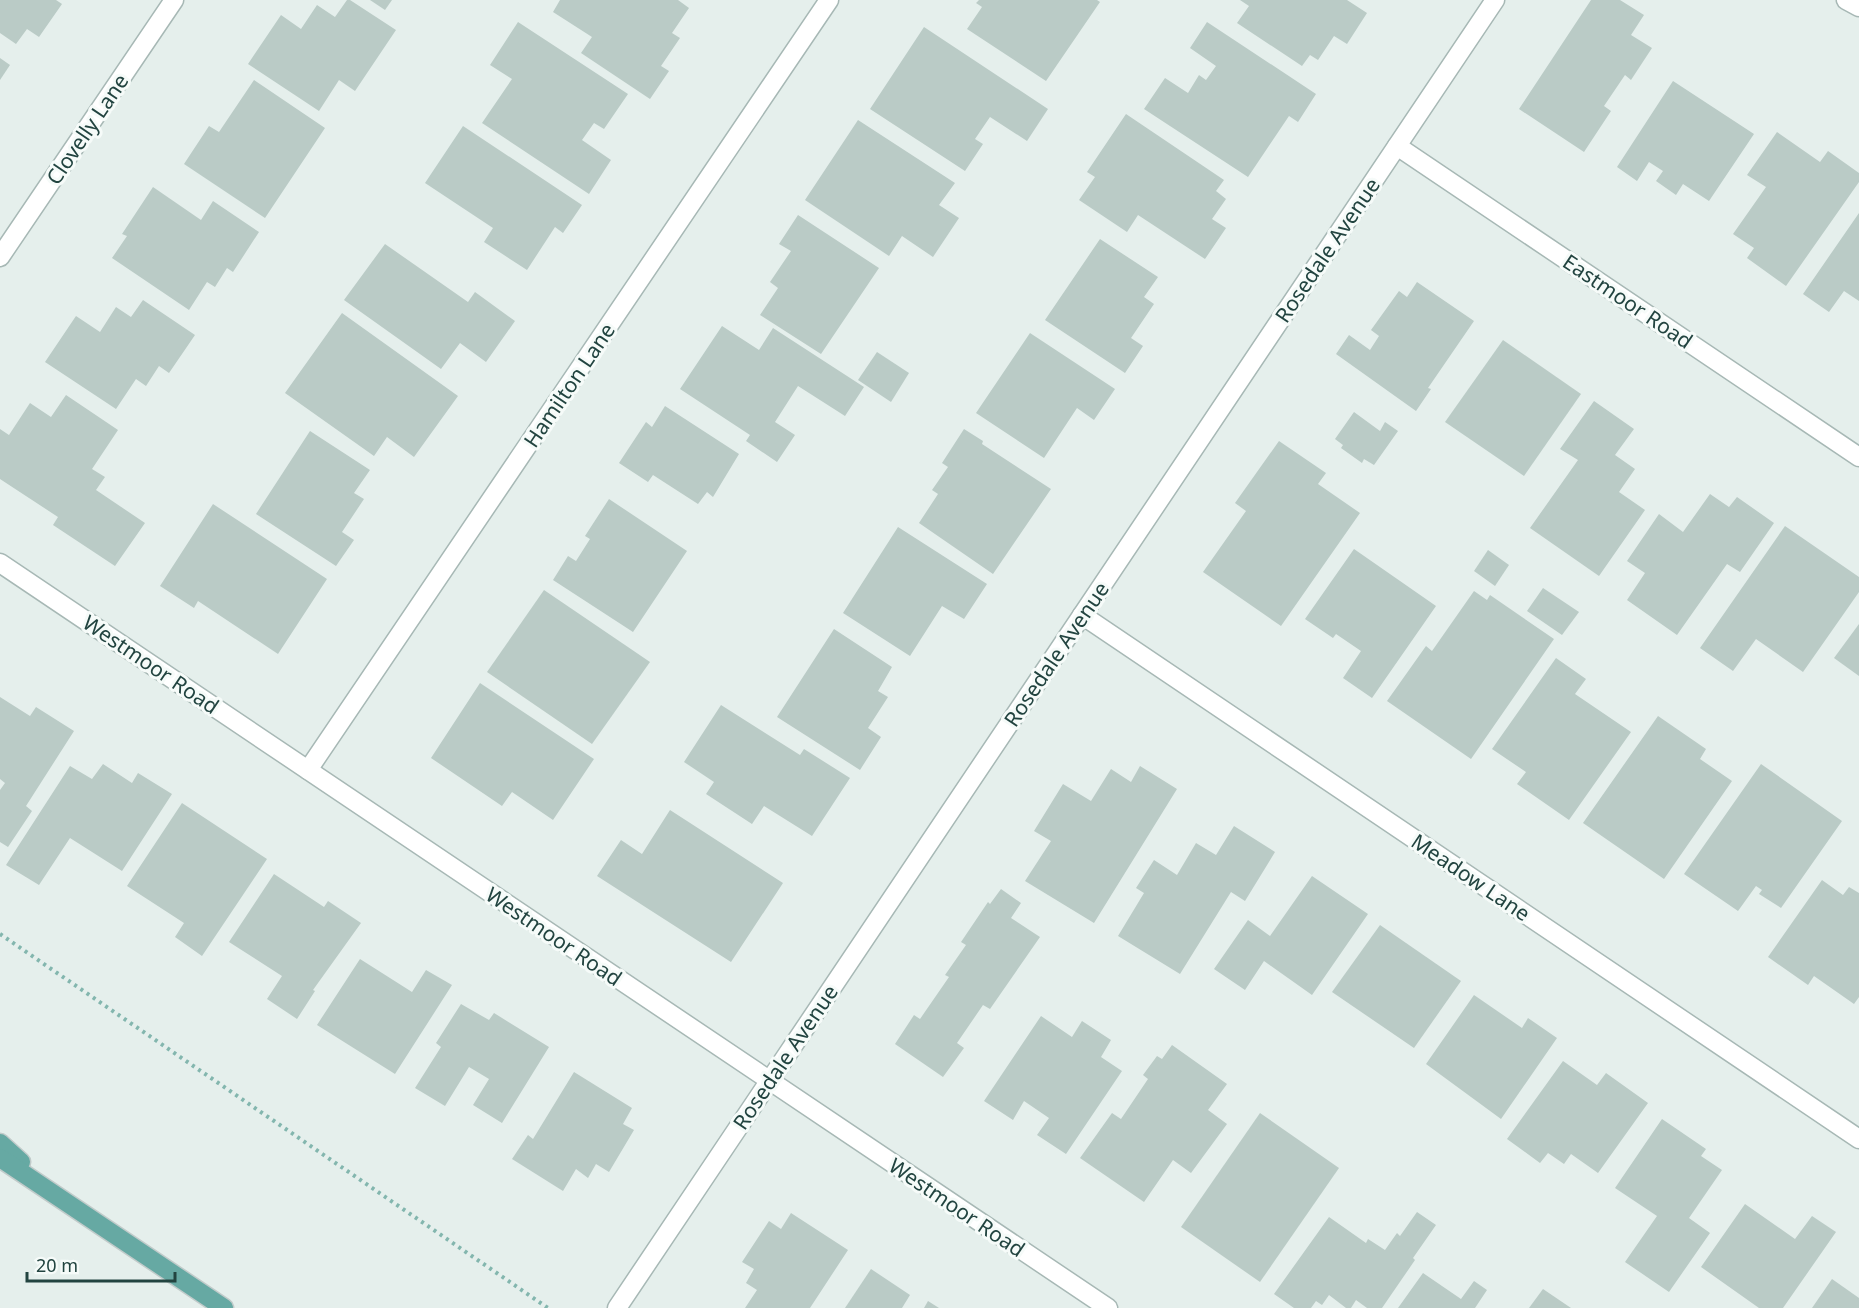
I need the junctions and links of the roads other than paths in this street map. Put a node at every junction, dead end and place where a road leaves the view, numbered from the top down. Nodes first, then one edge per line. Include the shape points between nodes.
1 (174, 0) edge
2 (829, 0) edge
3 (1495, 0) edge
4 (1846, 0) edge
5 (1859, 7) edge
6 (1397, 146) junction
7 (0, 257) edge
8 (1859, 457) edge
9 (0, 563) edge
10 (1082, 615) junction
11 (308, 770) junction
12 (770, 1081) junction
13 (1859, 1139) edge
14 (0, 1143) edge
15 (0, 1158) edge
16 (58, 1195) junction
17 (224, 1308) edge
18 (617, 1308) edge
19 (1108, 1308) edge

1 - 7 street, Clovelly Lane
2 - 11 street, Hamilton Lane
3 - 6 street, Rosedale Avenue
4 - 5 street
6 - 8 street, Eastmoor Road
6 - 10 street, Rosedale Avenue
9 - 11 street, Westmoor Road
10 - 12 street, Rosedale Avenue
10 - 13 street, Meadow Lane
11 - 12 street, Westmoor Road
12 - 18 street, Rosedale Avenue
12 - 19 street, Westmoor Road
14 - 16 main road
15 - 16 main road
16 - 17 main road

